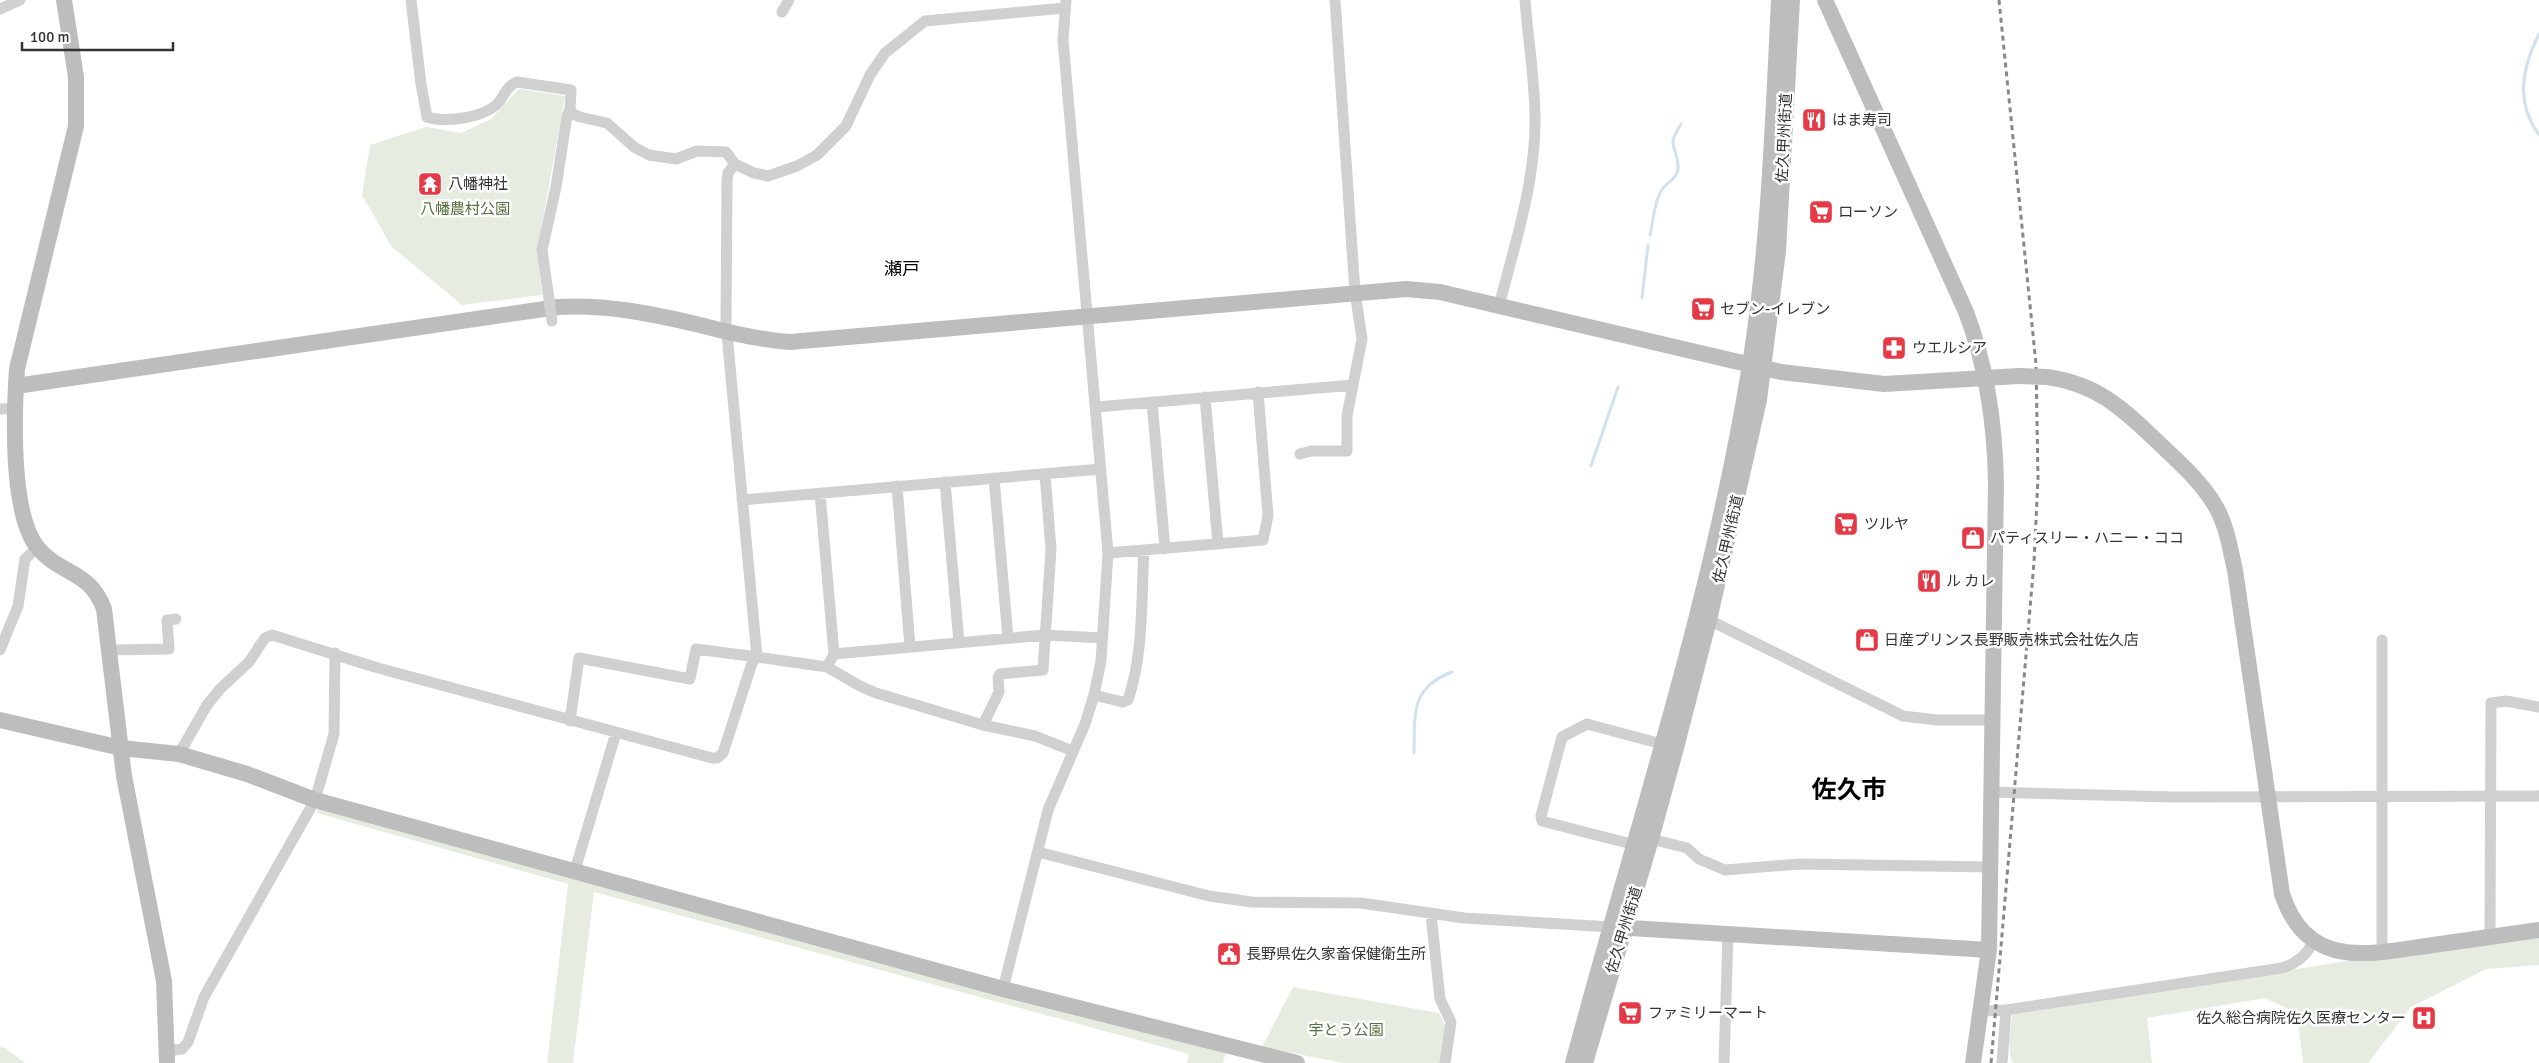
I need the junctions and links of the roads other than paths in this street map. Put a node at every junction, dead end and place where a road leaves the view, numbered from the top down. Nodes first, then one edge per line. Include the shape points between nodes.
1 (20, 0) edge
2 (64, 0) edge
3 (411, 0) edge
4 (789, 0) edge
5 (1335, 0) edge
6 (1525, 0) edge
7 (1779, 0) edge
8 (1792, 0) edge
9 (1825, 0) edge
10 (1065, 4) edge
11 (0, 9) edge
12 (782, 12) dead end
13 (570, 109) junction
14 (735, 164) junction
15 (1355, 292) junction
16 (1499, 306) junction
17 (1087, 315) junction
18 (552, 321) dead end
19 (728, 334) junction
20 (1757, 367) junction
21 (1985, 378) junction
22 (1353, 385) junction
23 (16, 386) junction
24 (1258, 392) junction
25 (1205, 397) junction
26 (1152, 402) junction
27 (1096, 407) junction
28 (8, 409) edge
29 (1300, 454) dead end
30 (1101, 469) junction
31 (1045, 474) junction
32 (994, 478) junction
33 (945, 482) junction
34 (897, 486) junction
35 (820, 493) junction
36 (742, 500) junction
37 (1218, 544) junction
38 (37, 548) junction
39 (1165, 549) junction
40 (1144, 550) junction
41 (1108, 553) junction
42 (1702, 617) junction
43 (176, 620) dead end
44 (1045, 635) junction
45 (1008, 638) junction
46 (1102, 638) junction
47 (2382, 640) dead end
48 (959, 643) junction
49 (910, 647) junction
50 (0, 650) edge
51 (110, 650) junction
52 (335, 653) junction
53 (834, 654) junction
54 (757, 657) junction
55 (827, 667) junction
56 (1094, 695) junction
57 (2539, 707) edge
58 (0, 720) edge
59 (1992, 720) junction
60 (570, 721) junction
61 (983, 725) junction
62 (616, 732) junction
63 (1669, 746) junction
64 (121, 748) junction
65 (1073, 751) junction
66 (179, 754) junction
67 (1992, 792) junction
68 (2382, 796) junction
69 (2490, 796) junction
70 (2539, 796) edge
71 (2268, 798) junction
72 (315, 800) junction
73 (1651, 839) junction
74 (1635, 845) junction
75 (1038, 852) junction
76 (1990, 867) junction
77 (575, 870) junction
78 (1431, 914) junction
79 (1618, 928) junction
80 (2539, 930) edge
81 (1728, 934) junction
82 (2490, 937) junction
83 (2314, 942) junction
84 (1989, 950) junction
85 (2382, 952) junction
86 (1002, 989) junction
87 (2006, 1010) junction
88 (1982, 1012) junction
89 (167, 1057) edge
90 (1297, 1063) edge
91 (1445, 1063) edge
92 (1573, 1063) edge
93 (1585, 1063) edge
94 (1724, 1063) edge
95 (1973, 1063) edge
96 (2002, 1063) edge

1 - 11 street
2 - 23 street via 76,77 76,126 20,354
3 - 13 street via 428,117 461,118 482,114 498,104 507,88 517,82 571,90
4 - 12 street
5 - 15 street
6 - 16 street via 1535,116 1534,147 1524,208
7 - 20 street, 佐久甲州街道
8 - 20 street, 佐久甲州街道 via 1778,251
9 - 21 street via 1946,264 1972,329
10 - 14 street via 926,21 885,52 870,75 846,126 816,155 768,176
10 - 17 street via 1063,40
13 - 14 street via 580,117 607,123 634,147 649,155 676,159 697,151 726,152
13 - 18 street, bridge via 566,116 542,258
14 - 19 street via 727,180
15 - 16 street via 1424,290
15 - 17 street
15 - 22 street via 1362,339
16 - 20 street
17 - 19 street via 790,342
17 - 27 street
19 - 23 street via 618,309 558,306
19 - 36 street
20 - 21 street via 1884,384
20 - 42 street, 佐久甲州街道 via 1726,488
21 - 59 street via 1991,406 1996,474
21 - 71 street, bridge via 2047,377 2081,385 2104,396 2120,406 2180,463 2216,507 2235,570
22 - 24 street
22 - 29 street via 1347,416 1347,451
23 - 28 street
24 - 25 street
24 - 37 street via 1268,516 1263,540
25 - 26 street
25 - 37 street
26 - 27 street
26 - 39 street
27 - 30 street
28 - 38 street via 21,509
30 - 31 street
30 - 41 street
31 - 32 street
31 - 44 street via 1051,549
32 - 33 street
32 - 45 street
33 - 34 street
33 - 48 street
34 - 35 street
34 - 49 street
35 - 36 street
35 - 53 street
36 - 54 street
37 - 39 street
38 - 50 street via 25,559 18,606
38 - 51 street via 94,589 104,608
39 - 40 street
40 - 41 street
40 - 56 street via 1134,684 1126,702
41 - 46 street
42 - 59 street via 1903,716
42 - 63 street, 佐久甲州街道
43 - 51 street via 167,620 169,649
44 - 45 street
44 - 46 street
44 - 61 street via 1043,670 1000,674 999,692
45 - 48 street
46 - 56 street
47 - 68 street
48 - 49 street
49 - 53 street
51 - 64 street
52 - 60 street
52 - 66 street via 268,636 207,705
52 - 72 street via 334,734
53 - 55 street
54 - 55 street
54 - 60 street via 696,649 690,679 579,658
54 - 62 street via 721,756 712,758
55 - 61 street via 868,690
56 - 65 street
57 - 69 street via 2506,701 2491,702
58 - 64 street
59 - 67 street
60 - 62 street
61 - 65 street via 1035,736
62 - 77 street
63 - 73 street, 佐久甲州街道
63 - 74 street, 佐久甲州街道
63 - 74 street via 1587,724 1562,737 1542,821
64 - 66 street
64 - 89 street via 164,981
65 - 75 street via 1048,810
66 - 72 street via 247,774
67 - 71 street
67 - 76 street
68 - 69 street
68 - 71 street
68 - 85 street
69 - 70 street
69 - 82 street
71 - 83 street via 2282,894 2295,922
72 - 77 street
72 - 89 street via 204,997 188,1042
73 - 76 street via 1687,848 1700,859 1726,870 1800,864
73 - 79 street, 佐久甲州街道
74 - 79 street, 佐久甲州街道
75 - 78 street via 1234,900 1361,903
75 - 86 street
76 - 84 street
77 - 86 street
78 - 79 street
78 - 91 street via 1440,999 1451,1022
79 - 81 street
79 - 92 street, 佐久甲州街道
79 - 93 street, 佐久甲州街道
80 - 82 street
81 - 84 street
81 - 94 street
82 - 85 street
83 - 85 street via 2341,953
83 - 87 street via 2297,962 2282,968
84 - 88 street
86 - 90 street
87 - 88 street
87 - 96 street
88 - 95 street

